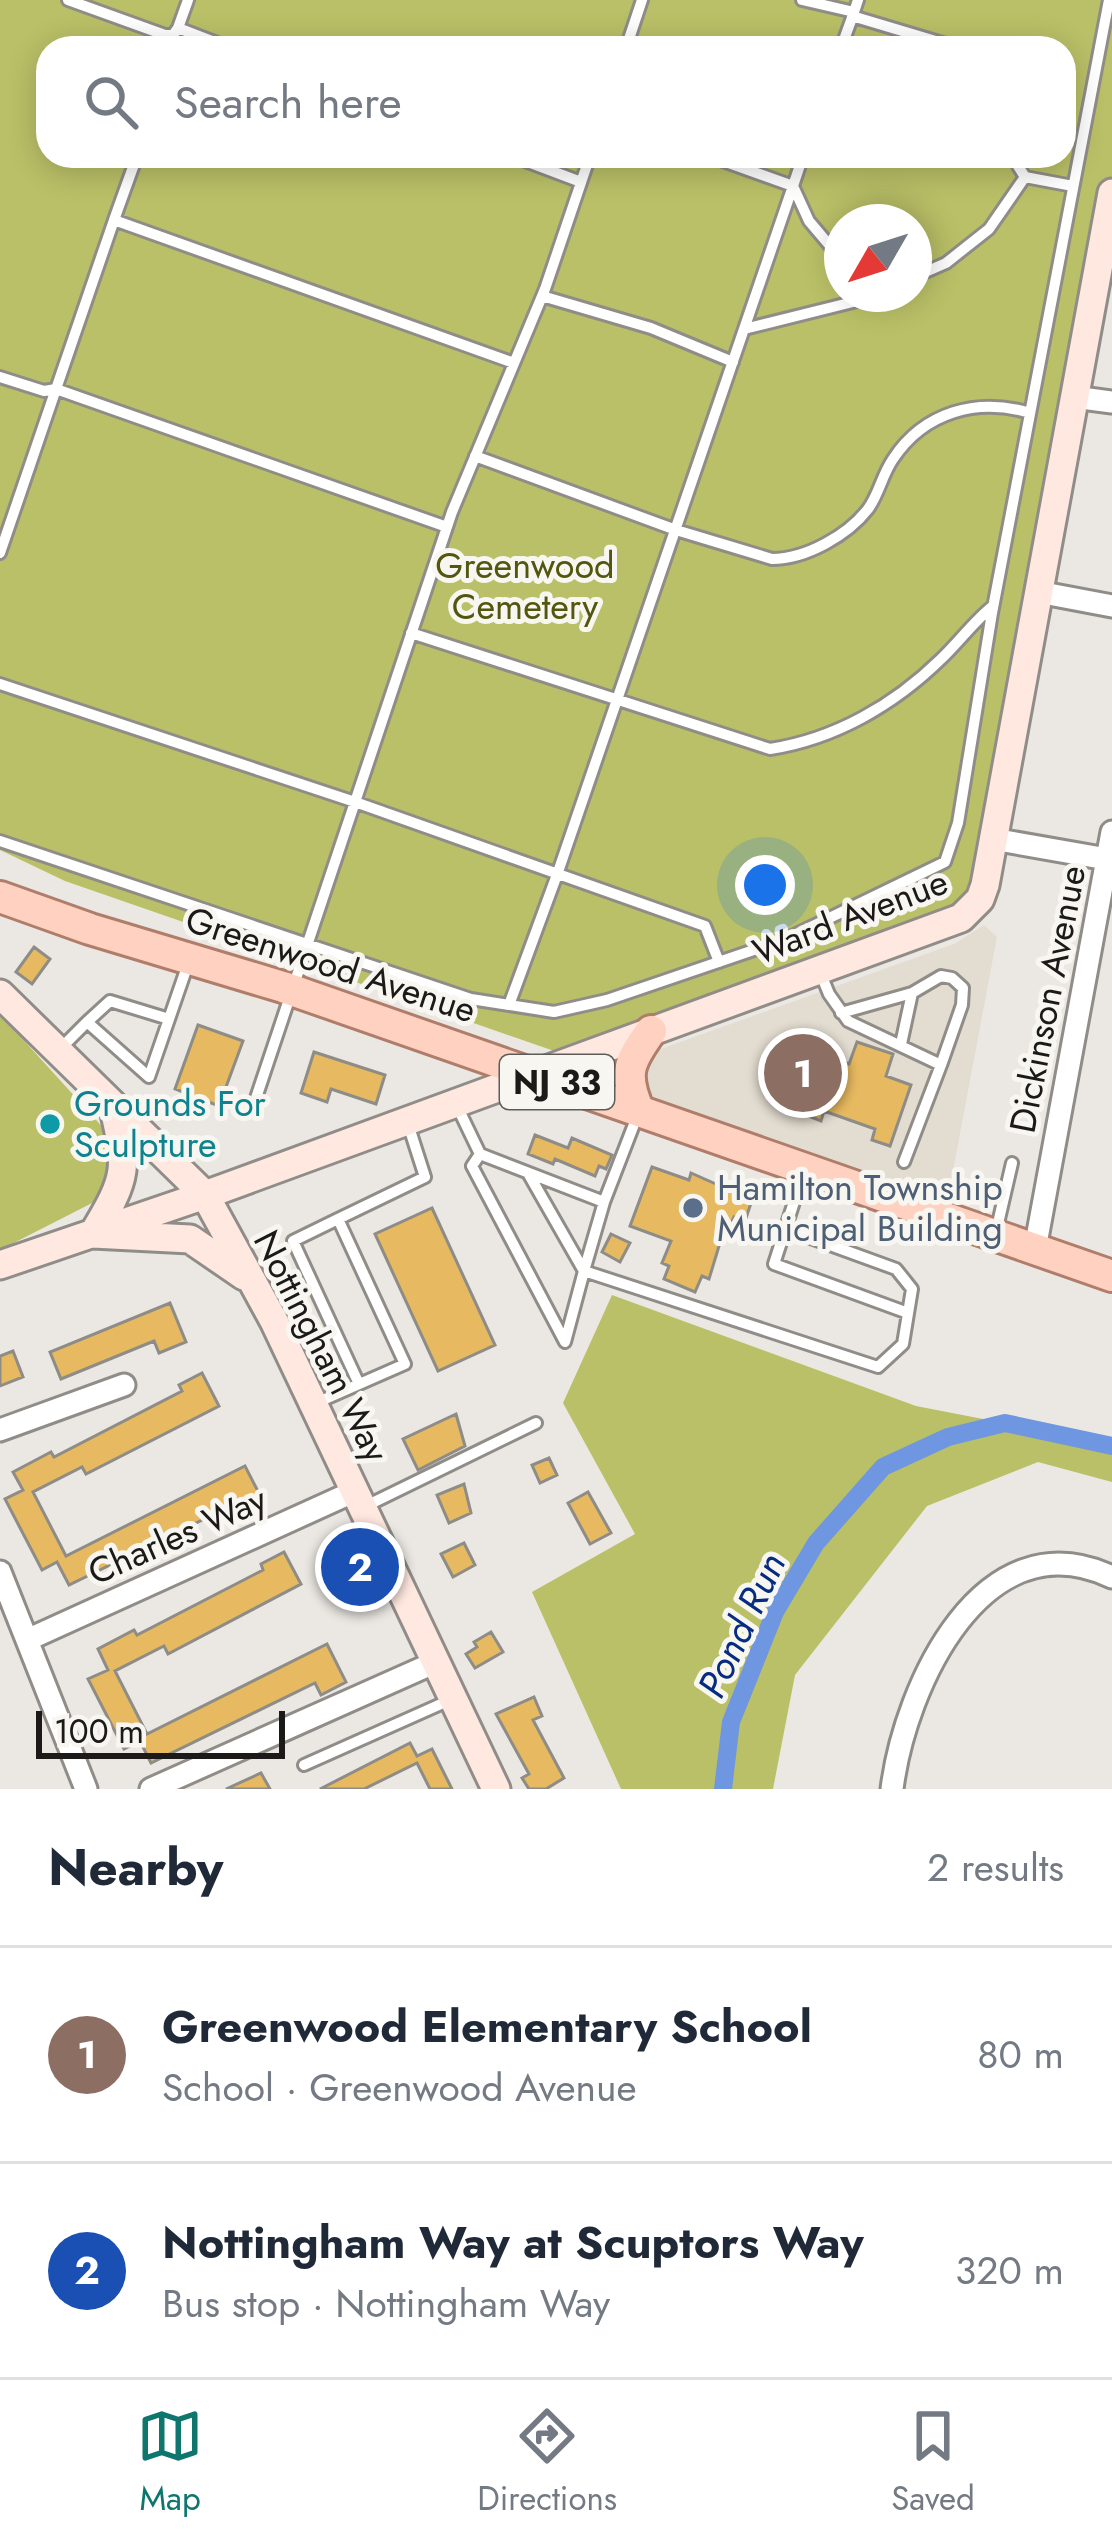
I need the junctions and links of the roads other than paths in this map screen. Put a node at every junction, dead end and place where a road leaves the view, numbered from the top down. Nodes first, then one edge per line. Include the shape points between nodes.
1 (68, 0) edge
2 (188, 0) edge
3 (642, 0) edge
4 (802, 0) edge
5 (1109, 0) edge
6 (855, 9) edge
7 (170, 36) edge
8 (176, 36) edge
9 (630, 36) edge
10 (926, 36) edge
11 (133, 168) edge
12 (544, 168) edge
13 (586, 168) edge
14 (743, 168) edge
15 (799, 168) edge
16 (1019, 168) edge
17 (1025, 177) junction
18 (581, 182) junction
19 (793, 186) junction
20 (1073, 186) junction
21 (1112, 194) edge
22 (115, 220) junction
23 (824, 238) edge
24 (1106, 262) edge
25 (932, 269) edge
26 (542, 296) junction
27 (824, 309) edge
28 (744, 329) junction
29 (733, 362) junction
30 (514, 363) junction
31 (0, 377) edge
32 (56, 389) junction
33 (1074, 397) junction
34 (1112, 402) edge
35 (1030, 412) junction
36 (475, 456) junction
37 (447, 527) junction
38 (676, 530) junction
39 (0, 553) edge
40 (1039, 592) junction
41 (993, 606) junction
42 (1112, 606) edge
43 (411, 633) junction
44 (0, 684) edge
45 (617, 700) junction
46 (355, 802) junction
47 (1112, 832) edge
48 (992, 839) junction
49 (0, 841) edge
50 (1110, 860) edge
51 (558, 873) junction
52 (0, 897) edge
53 (309, 947) junction
54 (190, 956) junction
55 (718, 962) junction
56 (819, 968) junction
57 (293, 990) junction
58 (912, 993) junction
59 (2, 995) edge
60 (509, 1005) junction
61 (841, 1013) junction
62 (169, 1018) junction
63 (87, 1022) junction
64 (651, 1031) junction
65 (901, 1044) junction
66 (58, 1051) junction
67 (941, 1065) junction
68 (536, 1074) junction
69 (256, 1101) dead end
70 (456, 1103) junction
71 (113, 1105) junction
72 (639, 1111) junction
73 (407, 1120) junction
74 (480, 1154) junction
75 (904, 1162) dead end
76 (1012, 1163) dead end
77 (804, 1168) junction
78 (528, 1172) junction
79 (205, 1195) junction
80 (604, 1202) junction
81 (338, 1219) junction
82 (786, 1229) junction
83 (93, 1234) junction
84 (995, 1235) junction
85 (1035, 1249) junction
86 (0, 1265) edge
87 (584, 1270) junction
88 (1112, 1276) edge
89 (252, 1281) junction
90 (908, 1312) junction
91 (359, 1384) junction
92 (124, 1385) dead end
93 (313, 1404) junction
94 (536, 1423) dead end
95 (0, 1430) edge
96 (358, 1499) junction
97 (0, 1572) edge
98 (1110, 1573) edge
99 (27, 1640) junction
100 (436, 1662) junction
101 (453, 1699) junction
102 (304, 1765) dead end
103 (86, 1789) edge
104 (151, 1789) edge
105 (496, 1789) edge
106 (892, 1789) edge

1 - 7 lane
2 - 8 lane
3 - 9 lane
4 - 6 lane
5 - 20 lane
6 - 10 lane
11 - 22 lane
12 - 18 lane
13 - 18 lane
14 - 19 lane
15 - 19 lane
16 - 17 lane
17 - 20 lane
17 - 25 lane via 989,229
18 - 26 lane
19 - 23 lane
19 - 28 lane
20 - 35 lane
21 - 24 street, Ward Avenue
22 - 30 lane
22 - 32 lane
24 - 33 street, Ward Avenue
26 - 29 lane
26 - 30 lane
27 - 28 lane
28 - 29 lane
29 - 38 lane
30 - 36 lane
31 - 32 lane
32 - 37 lane
32 - 39 lane
33 - 34 street
33 - 40 street, Ward Avenue
35 - 38 lane via 984,404 913,433 865,513 789,559
35 - 41 lane
36 - 37 lane
36 - 38 lane
37 - 43 lane
38 - 45 lane
40 - 42 street
40 - 48 street, Ward Avenue
41 - 45 lane via 912,686 804,744 770,749
41 - 55 lane via 945,862 786,939
43 - 45 lane
43 - 46 lane
44 - 46 lane
45 - 51 lane
46 - 51 lane
46 - 53 lane
47 - 50 street, Dickinson Avenue
48 - 50 street
48 - 56 street, Ward Avenue via 980,899 961,918
49 - 53 lane
50 - 85 street, Dickinson Avenue
51 - 55 lane via 705,926
51 - 60 lane
52 - 54 main road, Greenwood Avenue / NJ 33
53 - 57 lane
53 - 60 lane
54 - 57 main road, Greenwood Avenue / NJ 33
54 - 62 lane
55 - 60 lane via 554,1012
56 - 61 lane
56 - 64 street, Ward Avenue
57 - 68 main road, Greenwood Avenue / NJ 33
57 - 69 lane
58 - 61 lane
58 - 65 lane
58 - 67 lane via 941,976 963,988
59 - 66 street, Nottingham Way
61 - 65 lane
62 - 63 lane via 110,1000
62 - 63 lane via 149,1077
63 - 66 lane
64 - 68 street, Ward Avenue
64 - 72 main road via 627,1082
65 - 67 lane
66 - 71 street, Nottingham Way
67 - 75 lane
68 - 70 street, Ward Avenue
68 - 72 main road, Greenwood Avenue / NJ 33
70 - 73 street, Ward Avenue
70 - 74 lane
71 - 79 street, Nottingham Way
71 - 83 street via 126,1161
72 - 77 main road, Greenwood Avenue / NJ 33
72 - 80 lane
73 - 79 street, Ward Avenue
73 - 81 lane via 424,1177
74 - 78 lane
74 - 87 lane via 472,1166 565,1342
76 - 84 lane
77 - 82 lane
77 - 84 main road, Greenwood Avenue / NJ 33
78 - 80 lane
78 - 87 lane
79 - 83 street, Ward Avenue
79 - 89 street, Nottingham Way
80 - 87 lane
81 - 91 lane via 293,1241
81 - 91 lane via 405,1364
82 - 90 lane via 896,1269 912,1289
82 - 90 lane via 774,1264
83 - 86 street, Ward Avenue
83 - 89 street via 190,1239
84 - 85 main road, Greenwood Avenue / NJ 33
85 - 88 main road, Greenwood Avenue / NJ 33
87 - 90 lane via 878,1367 903,1344
89 - 93 street, Nottingham Way
91 - 93 lane
92 - 95 street
93 - 96 street, Nottingham Way
94 - 96 lane
96 - 99 street, Charles Way
96 - 100 street, Nottingham Way
97 - 99 street
98 - 106 street via 1036,1564 997,1582 928,1671
99 - 103 street
100 - 101 street, Nottingham Way
100 - 104 street
101 - 102 lane
101 - 105 street, Nottingham Way

